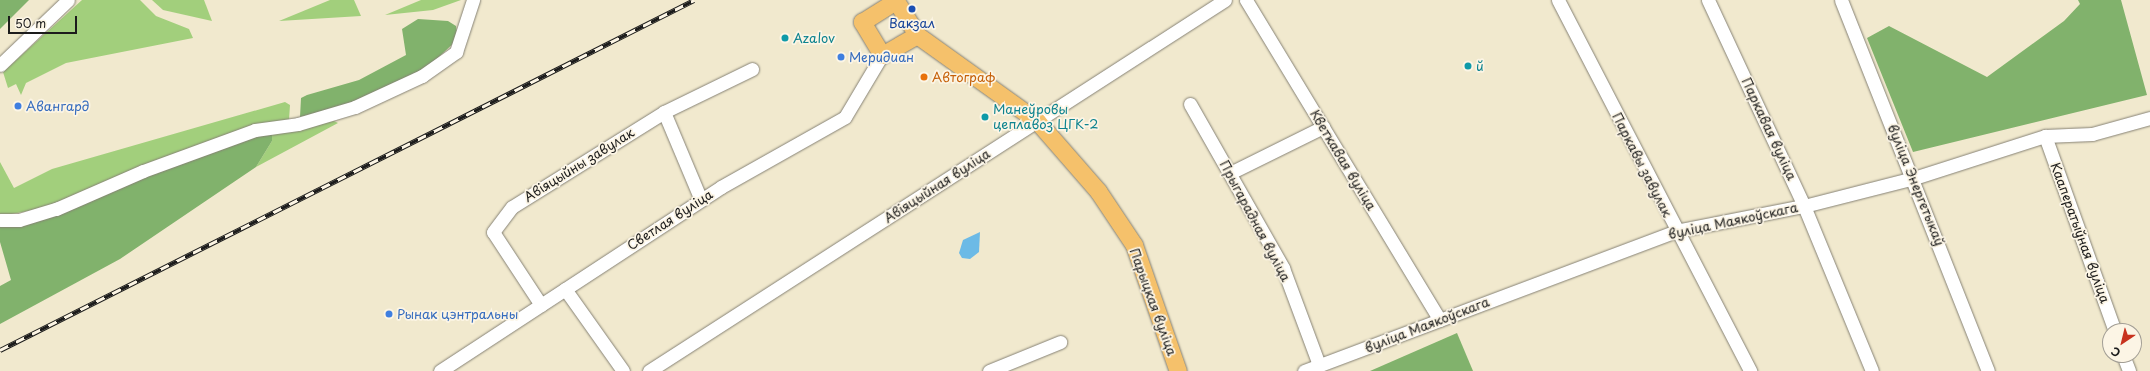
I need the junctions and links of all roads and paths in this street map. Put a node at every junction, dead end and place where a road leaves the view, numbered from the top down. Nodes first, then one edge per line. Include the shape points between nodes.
1 (68, 0) edge
2 (473, 0) edge
3 (1225, 0) edge
4 (1246, 0) edge
5 (1558, 0) edge
6 (1708, 0) edge
7 (1841, 0) edge
8 (917, 36) junction
9 (882, 55) junction
10 (0, 65) edge
11 (752, 69) dead end
12 (1190, 104) dead end
13 (664, 112) junction
14 (2150, 118) edge
15 (1037, 121) junction
16 (1323, 127) junction
17 (2045, 136) junction
18 (1230, 172) junction
19 (1914, 178) junction
20 (701, 200) junction
21 (1804, 206) junction
22 (0, 220) edge
23 (1676, 231) junction
24 (565, 289) junction
25 (541, 305) junction
26 (1440, 320) junction
27 (2112, 323) edge
28 (1060, 342) dead end
29 (1319, 365) junction
30 (440, 371) edge
31 (622, 371) edge
32 (649, 371) edge
33 (989, 371) edge
34 (1178, 371) edge
35 (1304, 371) edge
36 (1750, 371) edge
37 (1872, 371) edge
38 (1988, 371) edge

1 - 10 street
2 - 22 street via 456,52 422,76 362,104 298,124 254,130 143,171 56,209 19,220
3 - 15 street, Авіяцыйная вуліца
4 - 16 street, Кветкавая вуліца
5 - 23 street, Паркавы завулак
6 - 21 street, Паркавая вуліца
7 - 19 street, вуліца Энергетыкаў
8 - 9 main road
8 - 9 main road via 896,1 862,22
8 - 15 main road
9 - 20 street, Светлая вуліца via 845,117
11 - 13 street, Авіяцыйны завулак
12 - 18 street, Прыгарадная вуліца
13 - 20 street
13 - 25 street, Авіяцыйны завулак via 512,207 493,232
14 - 17 street, вуліца Маякоўскага via 2092,134
15 - 32 street, Авіяцыйная вуліца
15 - 34 main road, Парыцкая вуліца via 1098,190 1134,245
16 - 18 street
16 - 26 street, Кветкавая вуліца
17 - 19 street, вуліца Маякоўскага
17 - 27 street, Кааператыўная вуліца
18 - 29 street, Прыгарадная вуліца via 1283,268
19 - 21 street, вуліца Маякоўскага
19 - 38 street, вуліца Энергетыкаў
20 - 24 street, Светлая вуліца
21 - 23 street, вуліца Маякоўскага
21 - 37 street, Паркавая вуліца
23 - 26 street, вуліца Маякоўскага
23 - 36 street, Паркавы завулак
24 - 25 street, Светлая вуліца
24 - 31 street
25 - 30 street, Светлая вуліца
26 - 29 street, вуліца Маякоўскага
28 - 33 street
29 - 35 street, вуліца Маякоўскага

